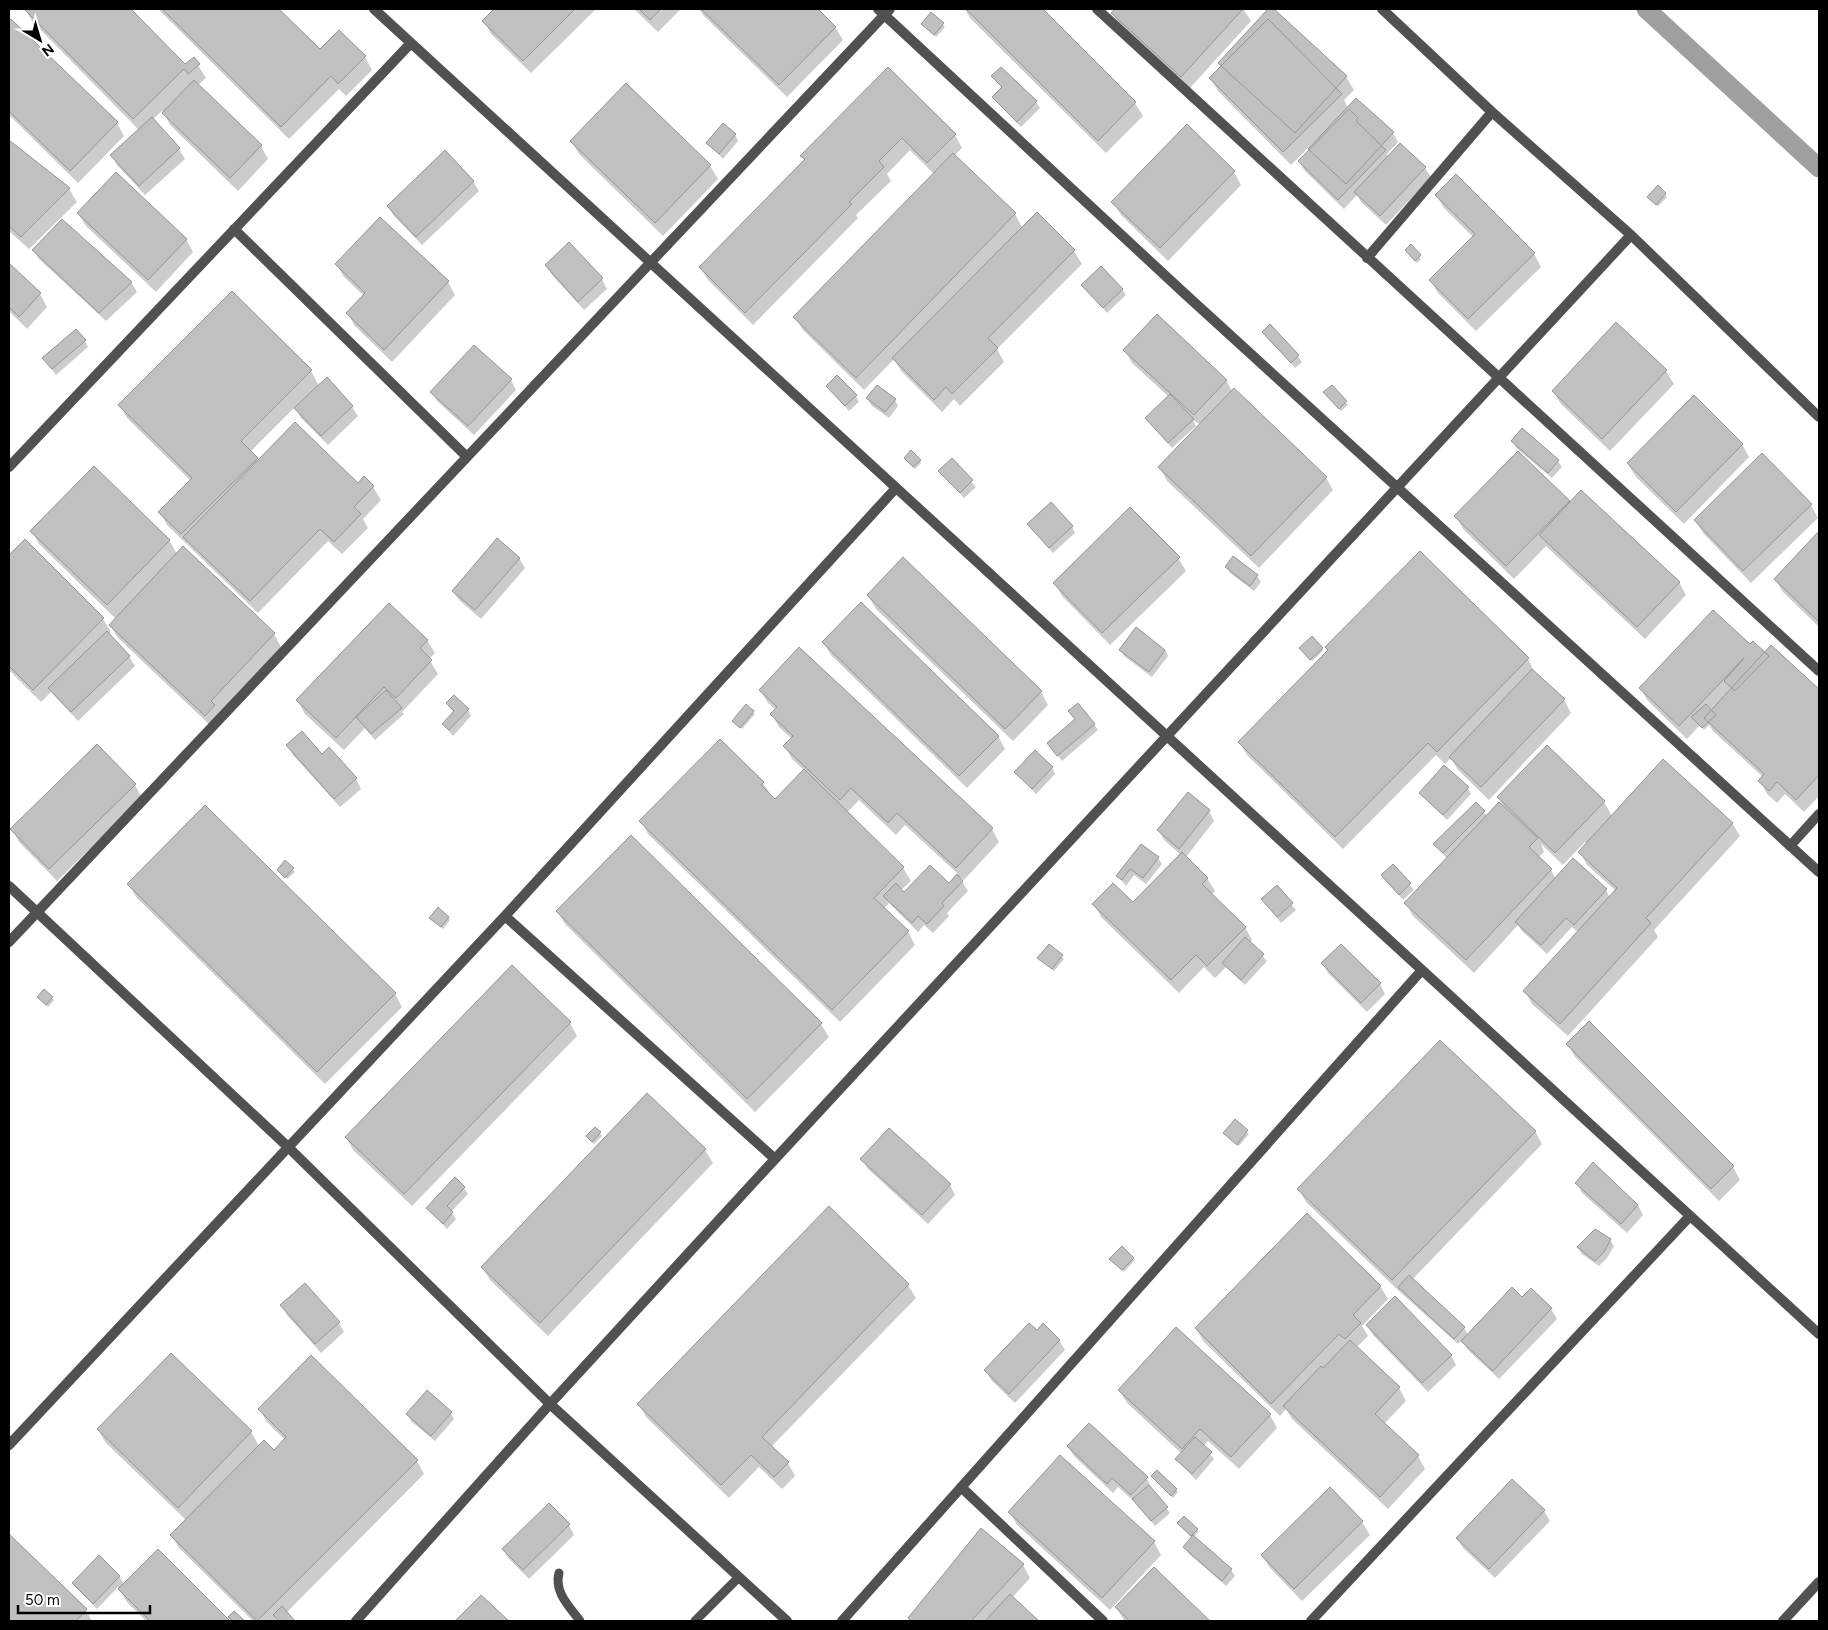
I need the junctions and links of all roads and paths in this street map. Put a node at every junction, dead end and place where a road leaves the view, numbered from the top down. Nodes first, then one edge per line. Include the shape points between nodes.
1 (374, 9) edge
2 (1097, 9) edge
3 (1382, 9) edge
4 (884, 11) edge
5 (411, 43) junction
6 (1492, 112) junction
7 (234, 230) junction
8 (1631, 236) junction
9 (1367, 258) junction
10 (650, 262) junction
11 (1499, 376) junction
12 (1819, 417) edge
13 (466, 456) junction
14 (9, 467) edge
15 (1398, 487) junction
16 (896, 488) junction
17 (1819, 671) edge
18 (1166, 735) junction
19 (1819, 814) edge
20 (1790, 846) junction
21 (1819, 872) edge
22 (9, 886) edge
23 (37, 912) junction
24 (505, 916) junction
25 (9, 942) edge
26 (1422, 970) junction
27 (287, 1146) junction
28 (775, 1159) junction
29 (1690, 1216) junction
30 (1819, 1334) edge
31 (550, 1404) junction
32 (9, 1445) edge
33 (961, 1487) junction
34 (559, 1573) dead end
35 (738, 1577) junction
36 (1819, 1582) edge
37 (356, 1621) edge
38 (580, 1621) edge
39 (696, 1621) edge
40 (787, 1621) edge
41 (842, 1621) edge
42 (1103, 1621) edge
43 (1310, 1621) edge
44 (1783, 1621) edge

1 - 5 street
2 - 9 street
3 - 6 street
4 - 10 street
4 - 15 street via 1177,286
5 - 7 street
5 - 10 street
6 - 8 street
6 - 9 street
7 - 13 street
7 - 14 street
8 - 11 street
8 - 12 street
9 - 11 street
10 - 13 street
10 - 16 street
11 - 15 street
11 - 17 street
13 - 23 street
15 - 18 street
15 - 20 street
16 - 18 street
16 - 24 street
18 - 26 street
18 - 28 street
19 - 20 street
20 - 21 street
22 - 23 street
23 - 25 street
23 - 27 street
24 - 27 street
24 - 28 street
26 - 29 street
26 - 33 street
27 - 31 street
27 - 32 street
28 - 31 street
29 - 30 street
29 - 43 street
31 - 35 street
31 - 37 street
33 - 41 street
33 - 42 street
34 - 38 lane via 560,1592
35 - 39 lane
35 - 40 street
36 - 44 street

